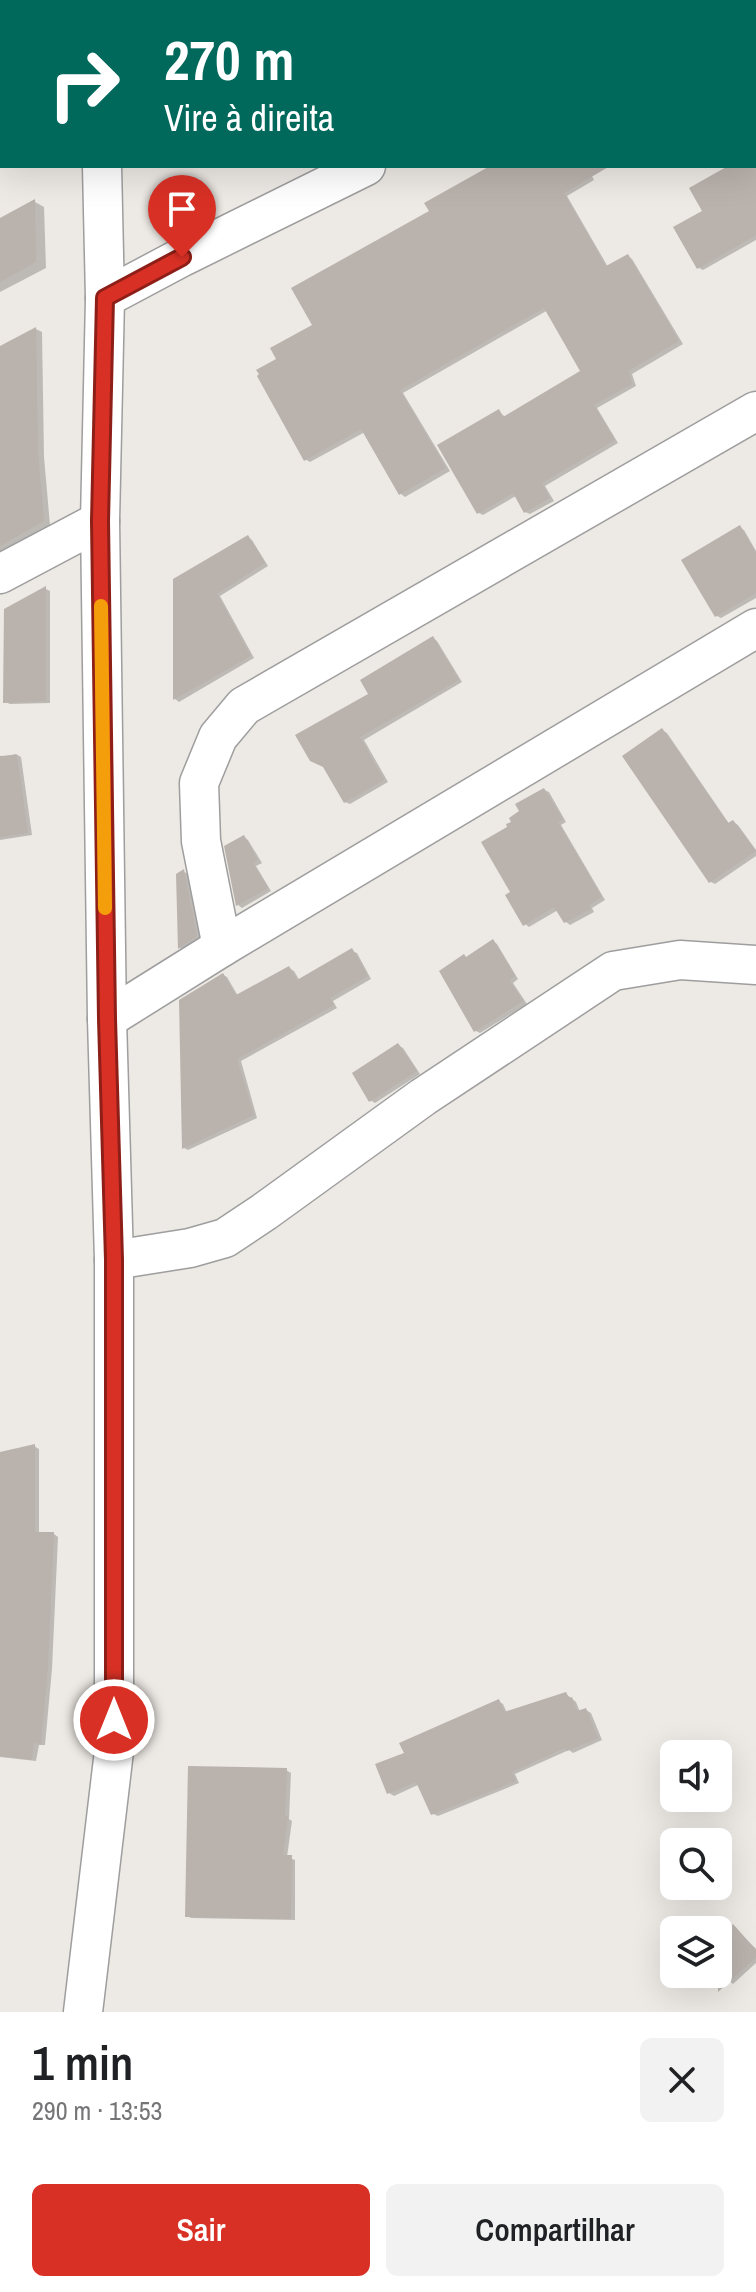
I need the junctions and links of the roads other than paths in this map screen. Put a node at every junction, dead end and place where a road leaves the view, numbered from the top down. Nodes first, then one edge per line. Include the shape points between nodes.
1 (102, 168) edge
2 (362, 168) edge
3 (105, 298) junction
4 (756, 411) edge
5 (100, 521) junction
6 (0, 574) edge
7 (756, 628) edge
8 (222, 947) junction
9 (756, 965) edge
10 (107, 1019) junction
11 (114, 1260) junction
12 (83, 2012) edge

1 - 3 street
2 - 3 street
3 - 5 street
4 - 8 street via 244,706 218,737 199,783 201,841
5 - 6 street
5 - 10 street
7 - 8 street
8 - 10 street
9 - 11 street via 680,960 613,971 225,1238
10 - 11 street
11 - 12 street via 114,1751

